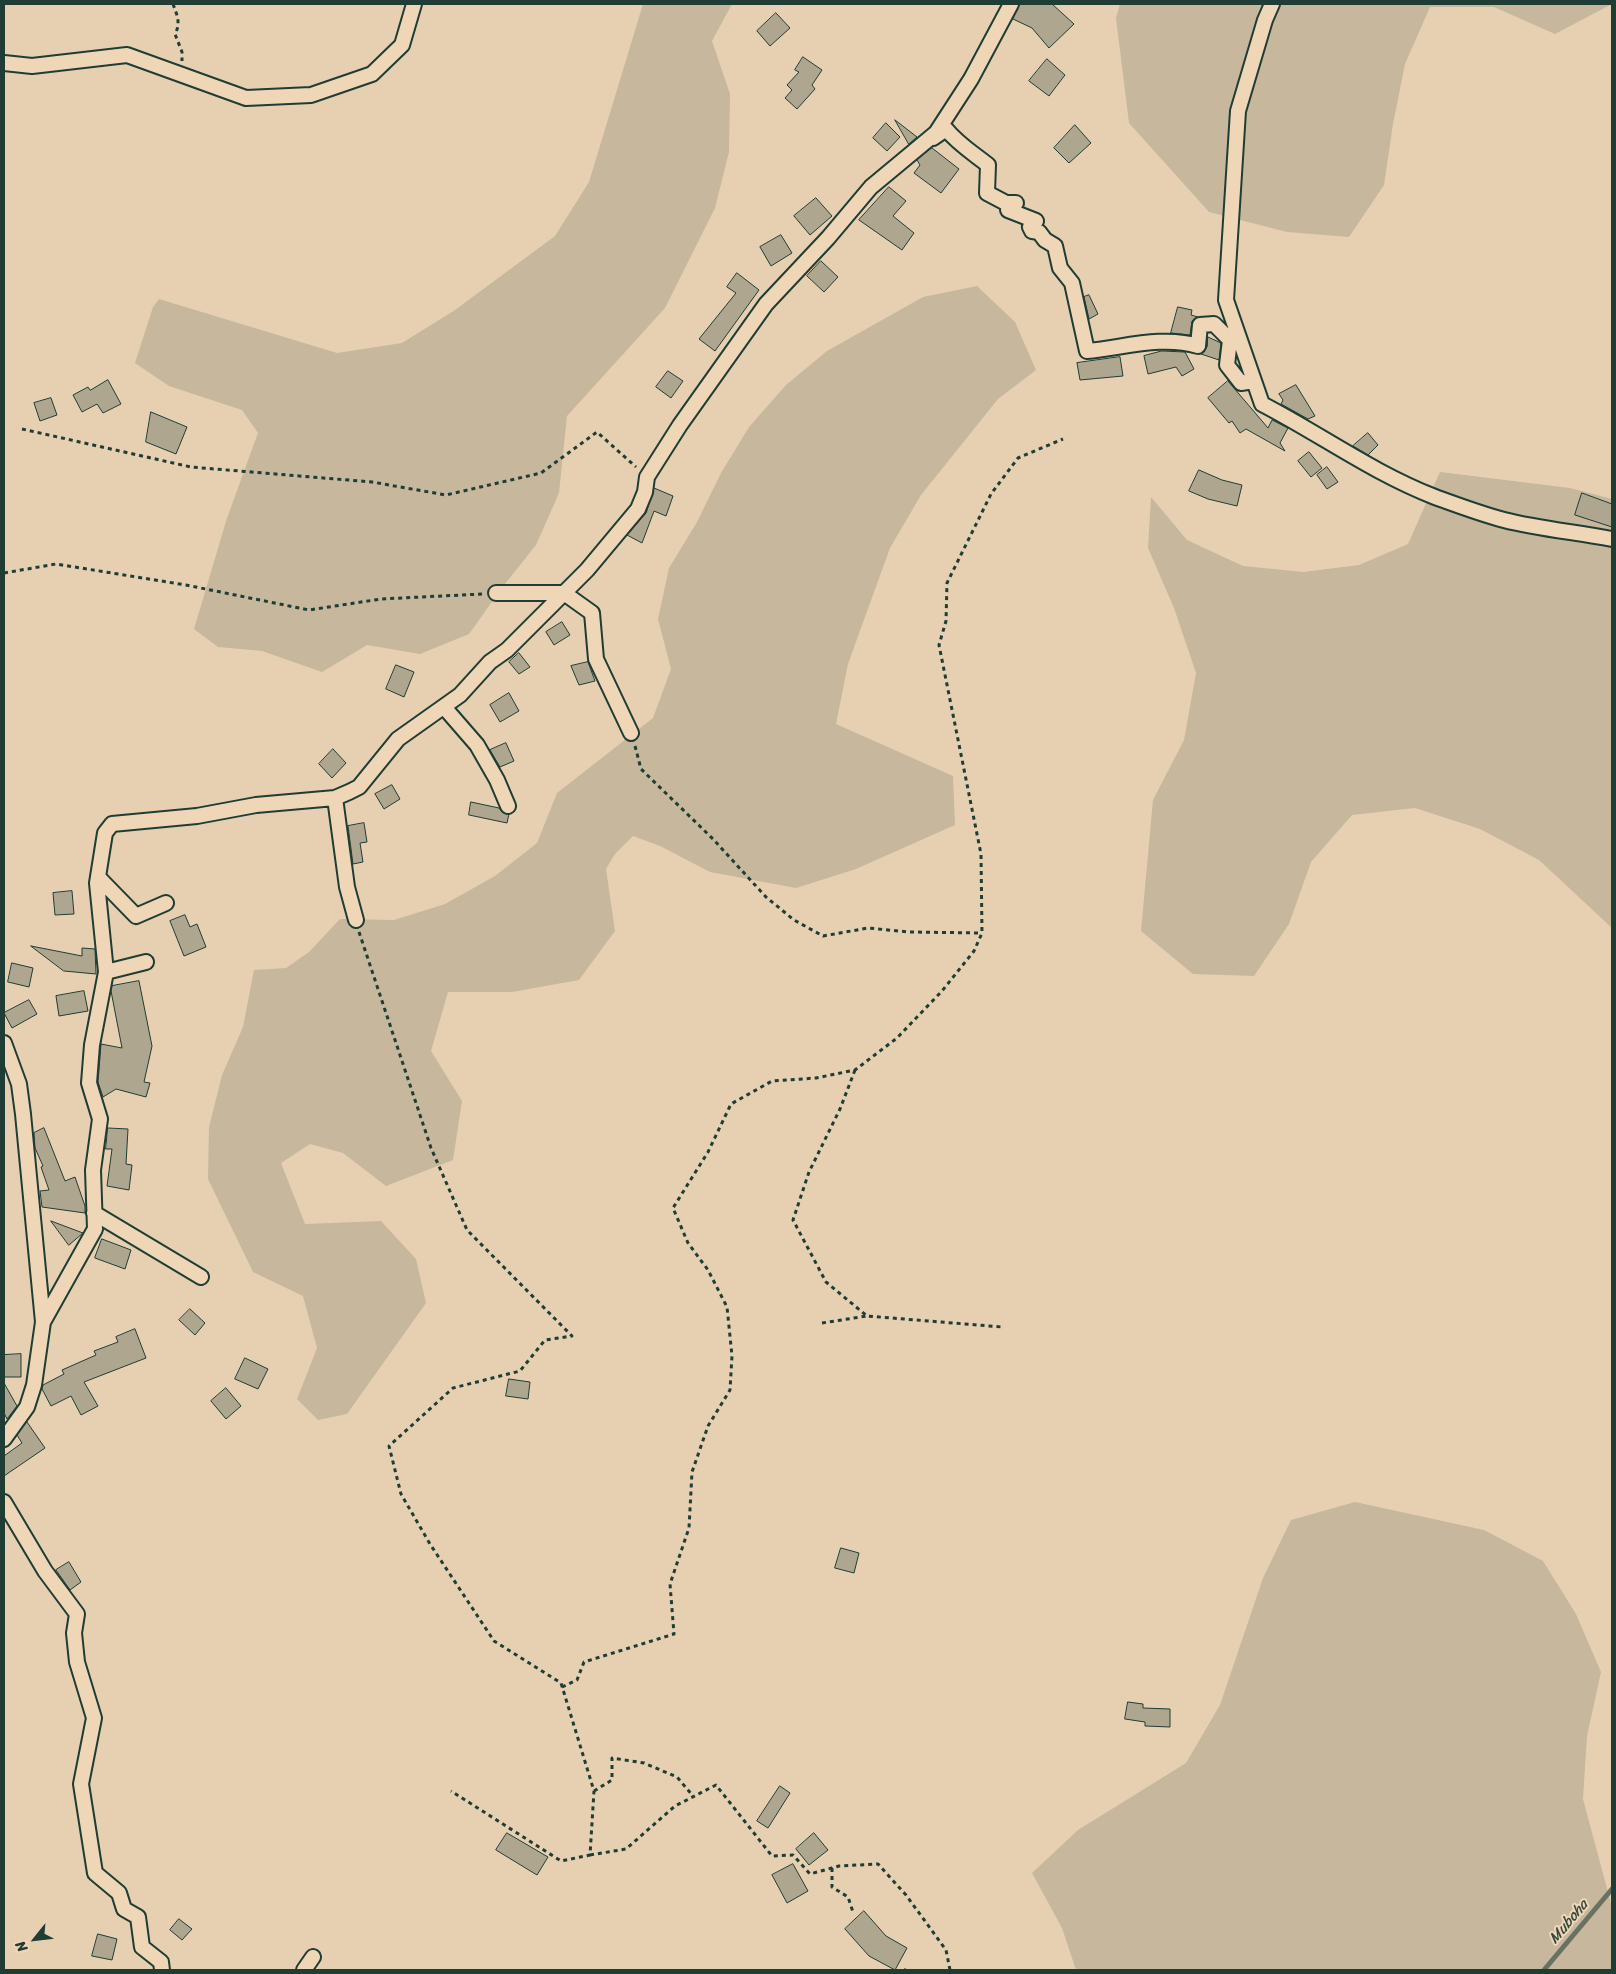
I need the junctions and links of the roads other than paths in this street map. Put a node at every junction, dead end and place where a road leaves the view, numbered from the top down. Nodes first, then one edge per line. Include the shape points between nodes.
1 (414, 4) edge
2 (1011, 4) edge
3 (1272, 4) edge
4 (4, 63) edge
5 (928, 141) junction
6 (1253, 381) junction
7 (1612, 539) edge
8 (496, 593) road end
9 (564, 593) junction
10 (444, 707) junction
11 (631, 733) road end
12 (335, 798) junction
13 (508, 806) dead end
14 (98, 877) junction
15 (166, 903) dead end
16 (356, 920) road end
17 (146, 962) dead end
18 (106, 972) junction
19 (4, 1043) edge
20 (94, 1213) junction
21 (201, 1277) dead end
22 (43, 1322) junction
23 (4, 1439) edge
24 (4, 1502) edge
25 (313, 1957) dead end
26 (162, 1970) edge
27 (304, 1970) edge

1 - 4 street via 402,45 372,74 311,95 246,98 127,55 32,66
2 - 5 street via 970,79
3 - 6 street via 1238,111 1226,300
5 - 6 street via 946,130 959,145 988,166 987,193 1006,203 1016,203 1008,210 1036,221 1030,227 1032,231 1039,232 1055,246 1060,268 1072,282 1087,351 1139,344 1186,342 1198,346 1200,325 1214,324 1230,340 1227,365 1241,383
5 - 9 street via 871,187 766,304 647,477 646,492 638,509
6 - 7 street via 1262,404 1306,426 1387,476 1435,497 1504,520
8 - 9 street
9 - 10 street
9 - 11 street via 592,613 596,659
10 - 12 street via 398,739 359,787
10 - 13 street via 477,745
12 - 14 street via 112,824 105,833
12 - 16 street via 346,887
14 - 15 street via 136,916
14 - 18 street
17 - 18 street
18 - 20 street via 92,1045 89,1083 100,1119 93,1170
19 - 22 street via 19,1084
20 - 21 street
20 - 22 street via 95,1229
22 - 23 street via 34,1385 27,1407
24 - 26 street via 45,1571 77,1614 74,1633 77,1662 94,1718 81,1784 95,1873 120,1893 124,1909 138,1917 142,1947 161,1962
25 - 27 street

